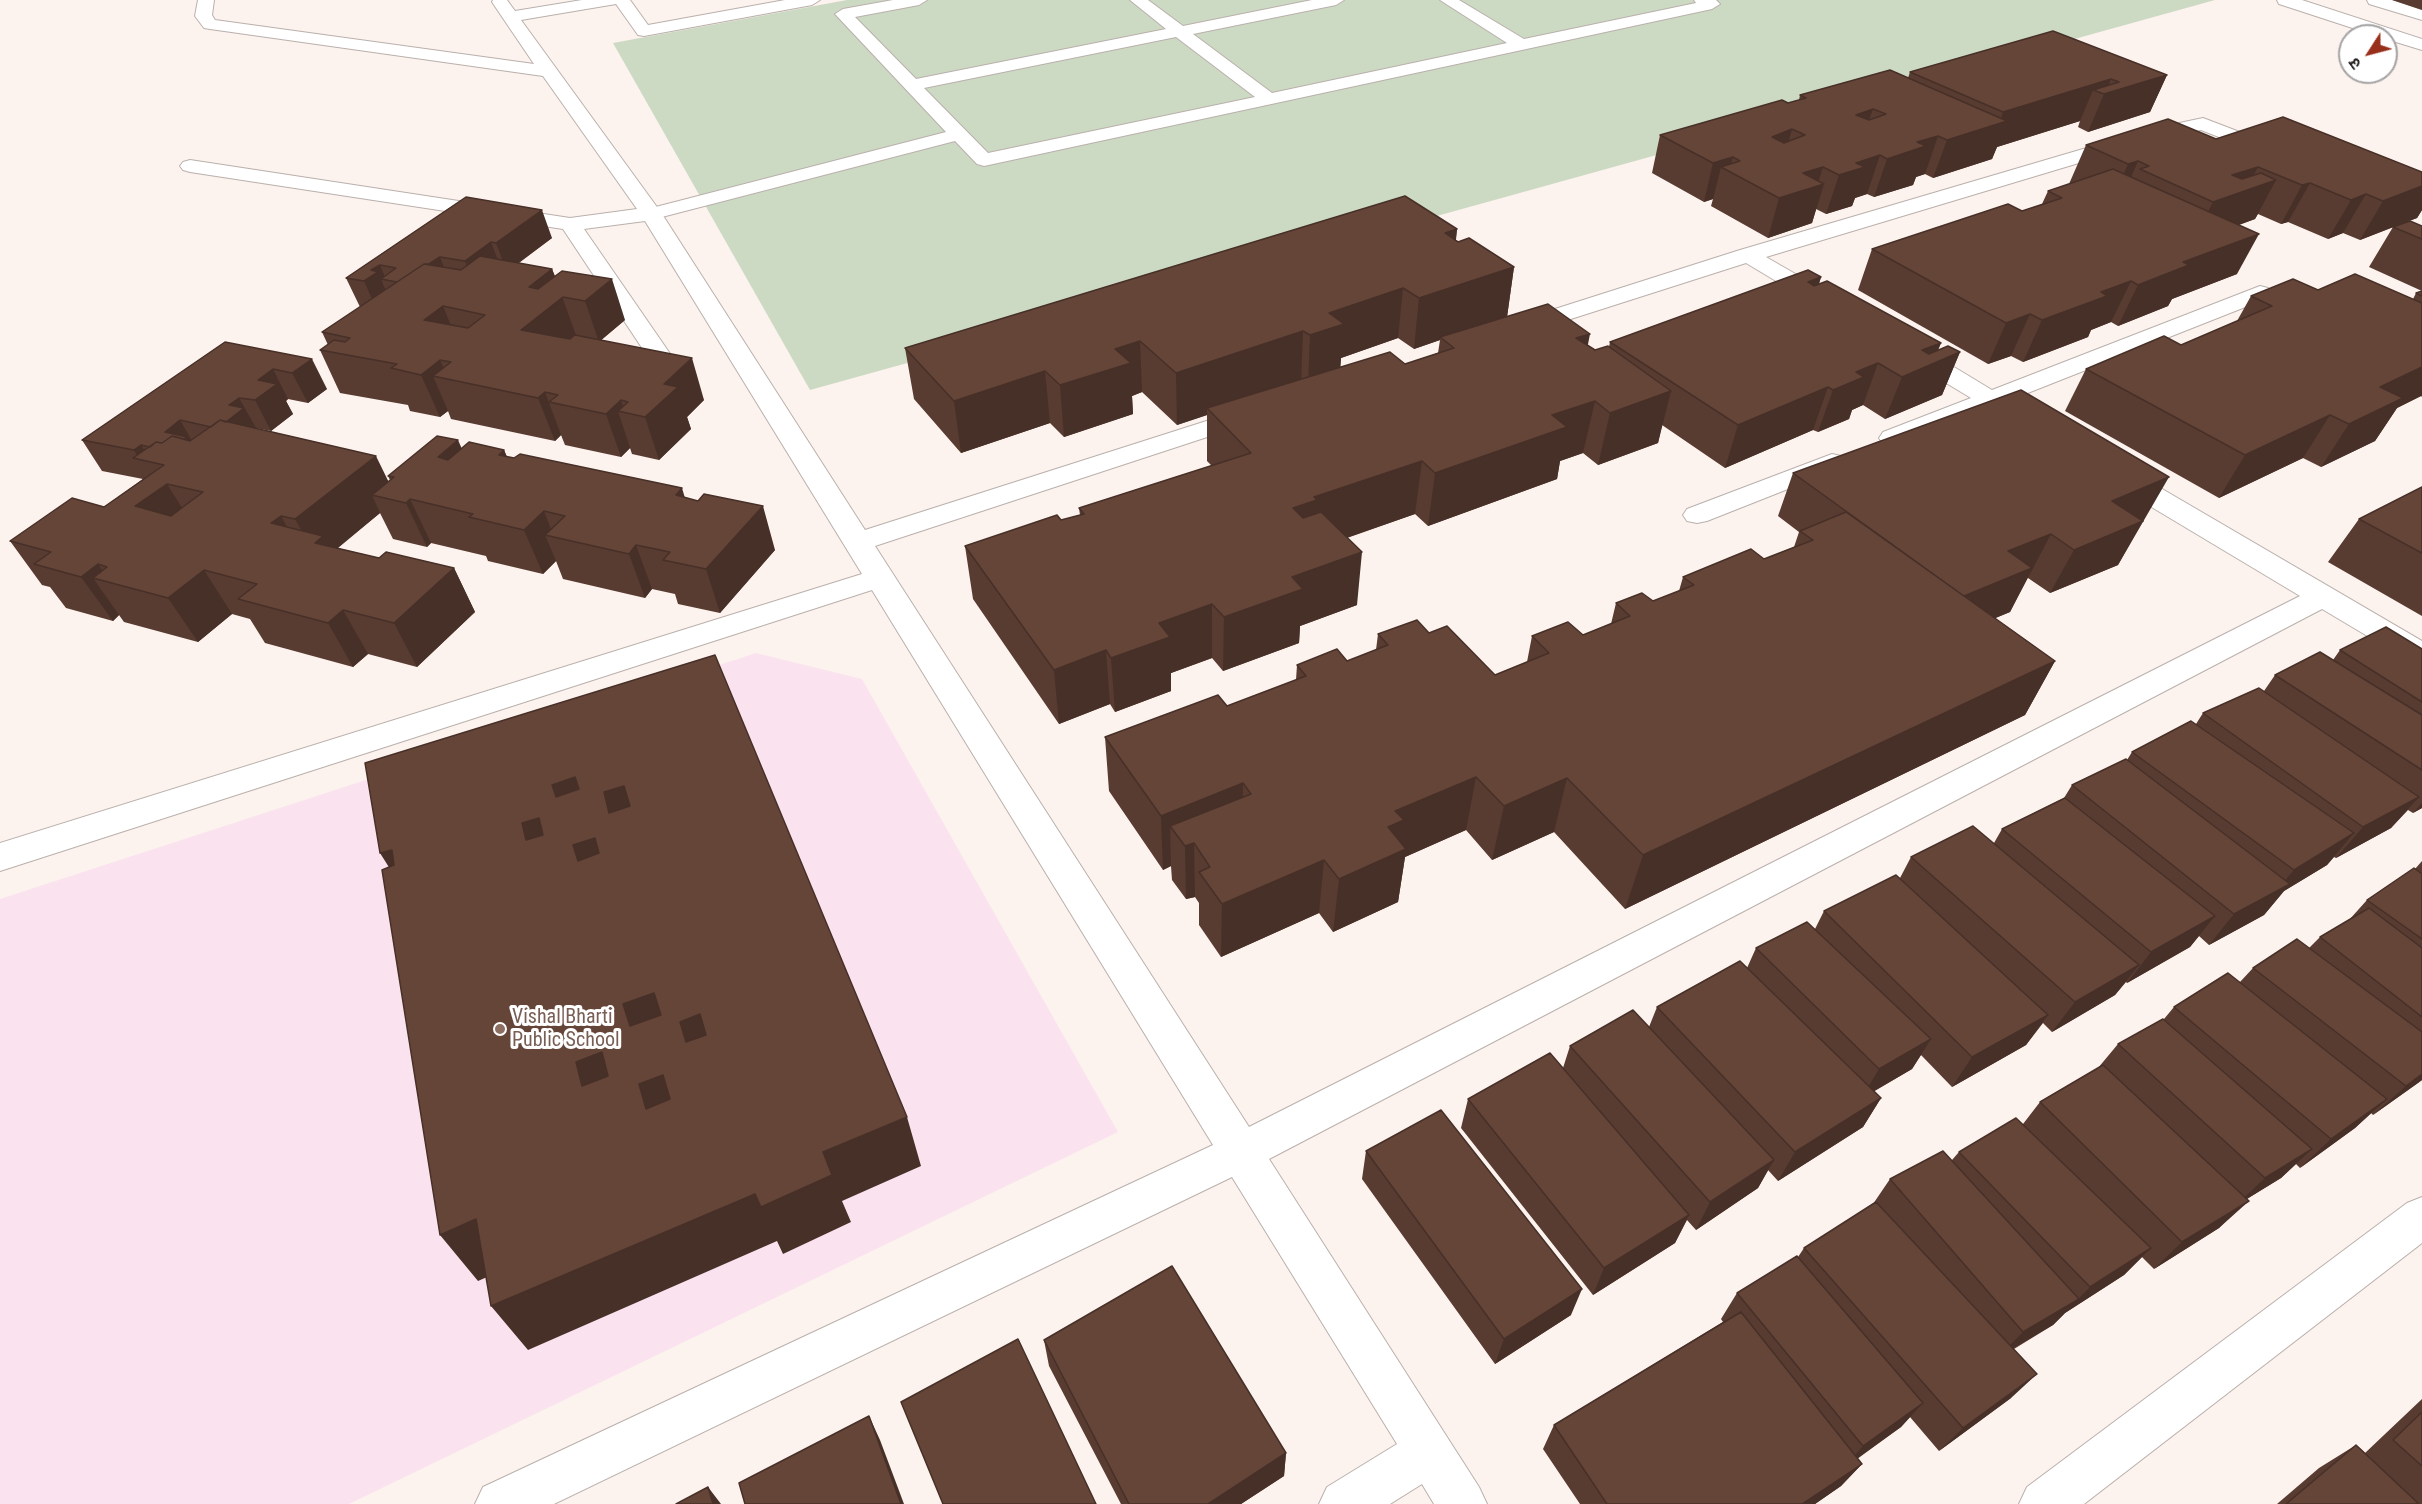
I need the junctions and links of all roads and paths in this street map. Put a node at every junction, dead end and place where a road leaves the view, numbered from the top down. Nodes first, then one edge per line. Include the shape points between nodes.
1 (206, 0) edge
2 (498, 0) edge
3 (612, 0) edge
4 (621, 0) edge
5 (723, 0) edge
6 (812, 0) edge
7 (919, 0) edge
8 (1138, 0) edge
9 (1336, 0) edge
10 (1448, 0) edge
11 (1702, 0) edge
12 (2285, 0) edge
13 (2375, 0) edge
14 (735, 14) junction
15 (2422, 15) edge
16 (510, 17) junction
17 (1178, 32) junction
18 (1522, 45) junction
19 (2422, 45) edge
20 (547, 71) junction
21 (912, 86) junction
22 (1269, 99) junction
23 (959, 134) junction
24 (2291, 159) edge
25 (190, 166) dead end
26 (651, 214) junction
27 (570, 224) junction
28 (1749, 255) junction
29 (2260, 293) edge
30 (1849, 315) edge
31 (1497, 336) edge
32 (1890, 339) edge
33 (661, 358) edge
34 (1990, 399) junction
35 (1269, 409) edge
36 (2051, 435) edge
37 (2102, 466) edge
38 (1697, 515) dead end
39 (857, 542) junction
40 (880, 578) junction
41 (2322, 597) junction
42 (2422, 655) edge
43 (0, 856) edge
44 (1241, 1152) junction
45 (2422, 1217) edge
46 (1429, 1452) junction
47 (500, 1504) edge
48 (1344, 1504) edge
49 (1462, 1504) edge
50 (2044, 1504) edge

1 - 20 street via 203,16 210,24
2 - 16 street
3 - 16 street
4 - 14 street via 644,31
5 - 14 street
6 - 14 street
7 - 21 lane via 843,14
8 - 17 lane
9 - 17 lane
10 - 18 lane
11 - 18 lane via 1712,4
12 - 19 street
13 - 15 street
16 - 20 street
17 - 21 lane
17 - 22 lane
18 - 22 lane
20 - 26 street
21 - 23 lane
22 - 23 lane via 984,160
23 - 26 lane
24 - 28 street via 2203,124 2158,133
25 - 27 street
26 - 27 street
26 - 39 street
27 - 33 street
28 - 30 street
28 - 31 street
29 - 34 street
32 - 34 street
34 - 36 street
34 - 38 street
35 - 39 street
37 - 41 street
39 - 40 street
40 - 43 street
40 - 44 street
41 - 42 street
41 - 44 street
44 - 46 street
44 - 47 street
45 - 50 street
46 - 48 street
46 - 49 street

